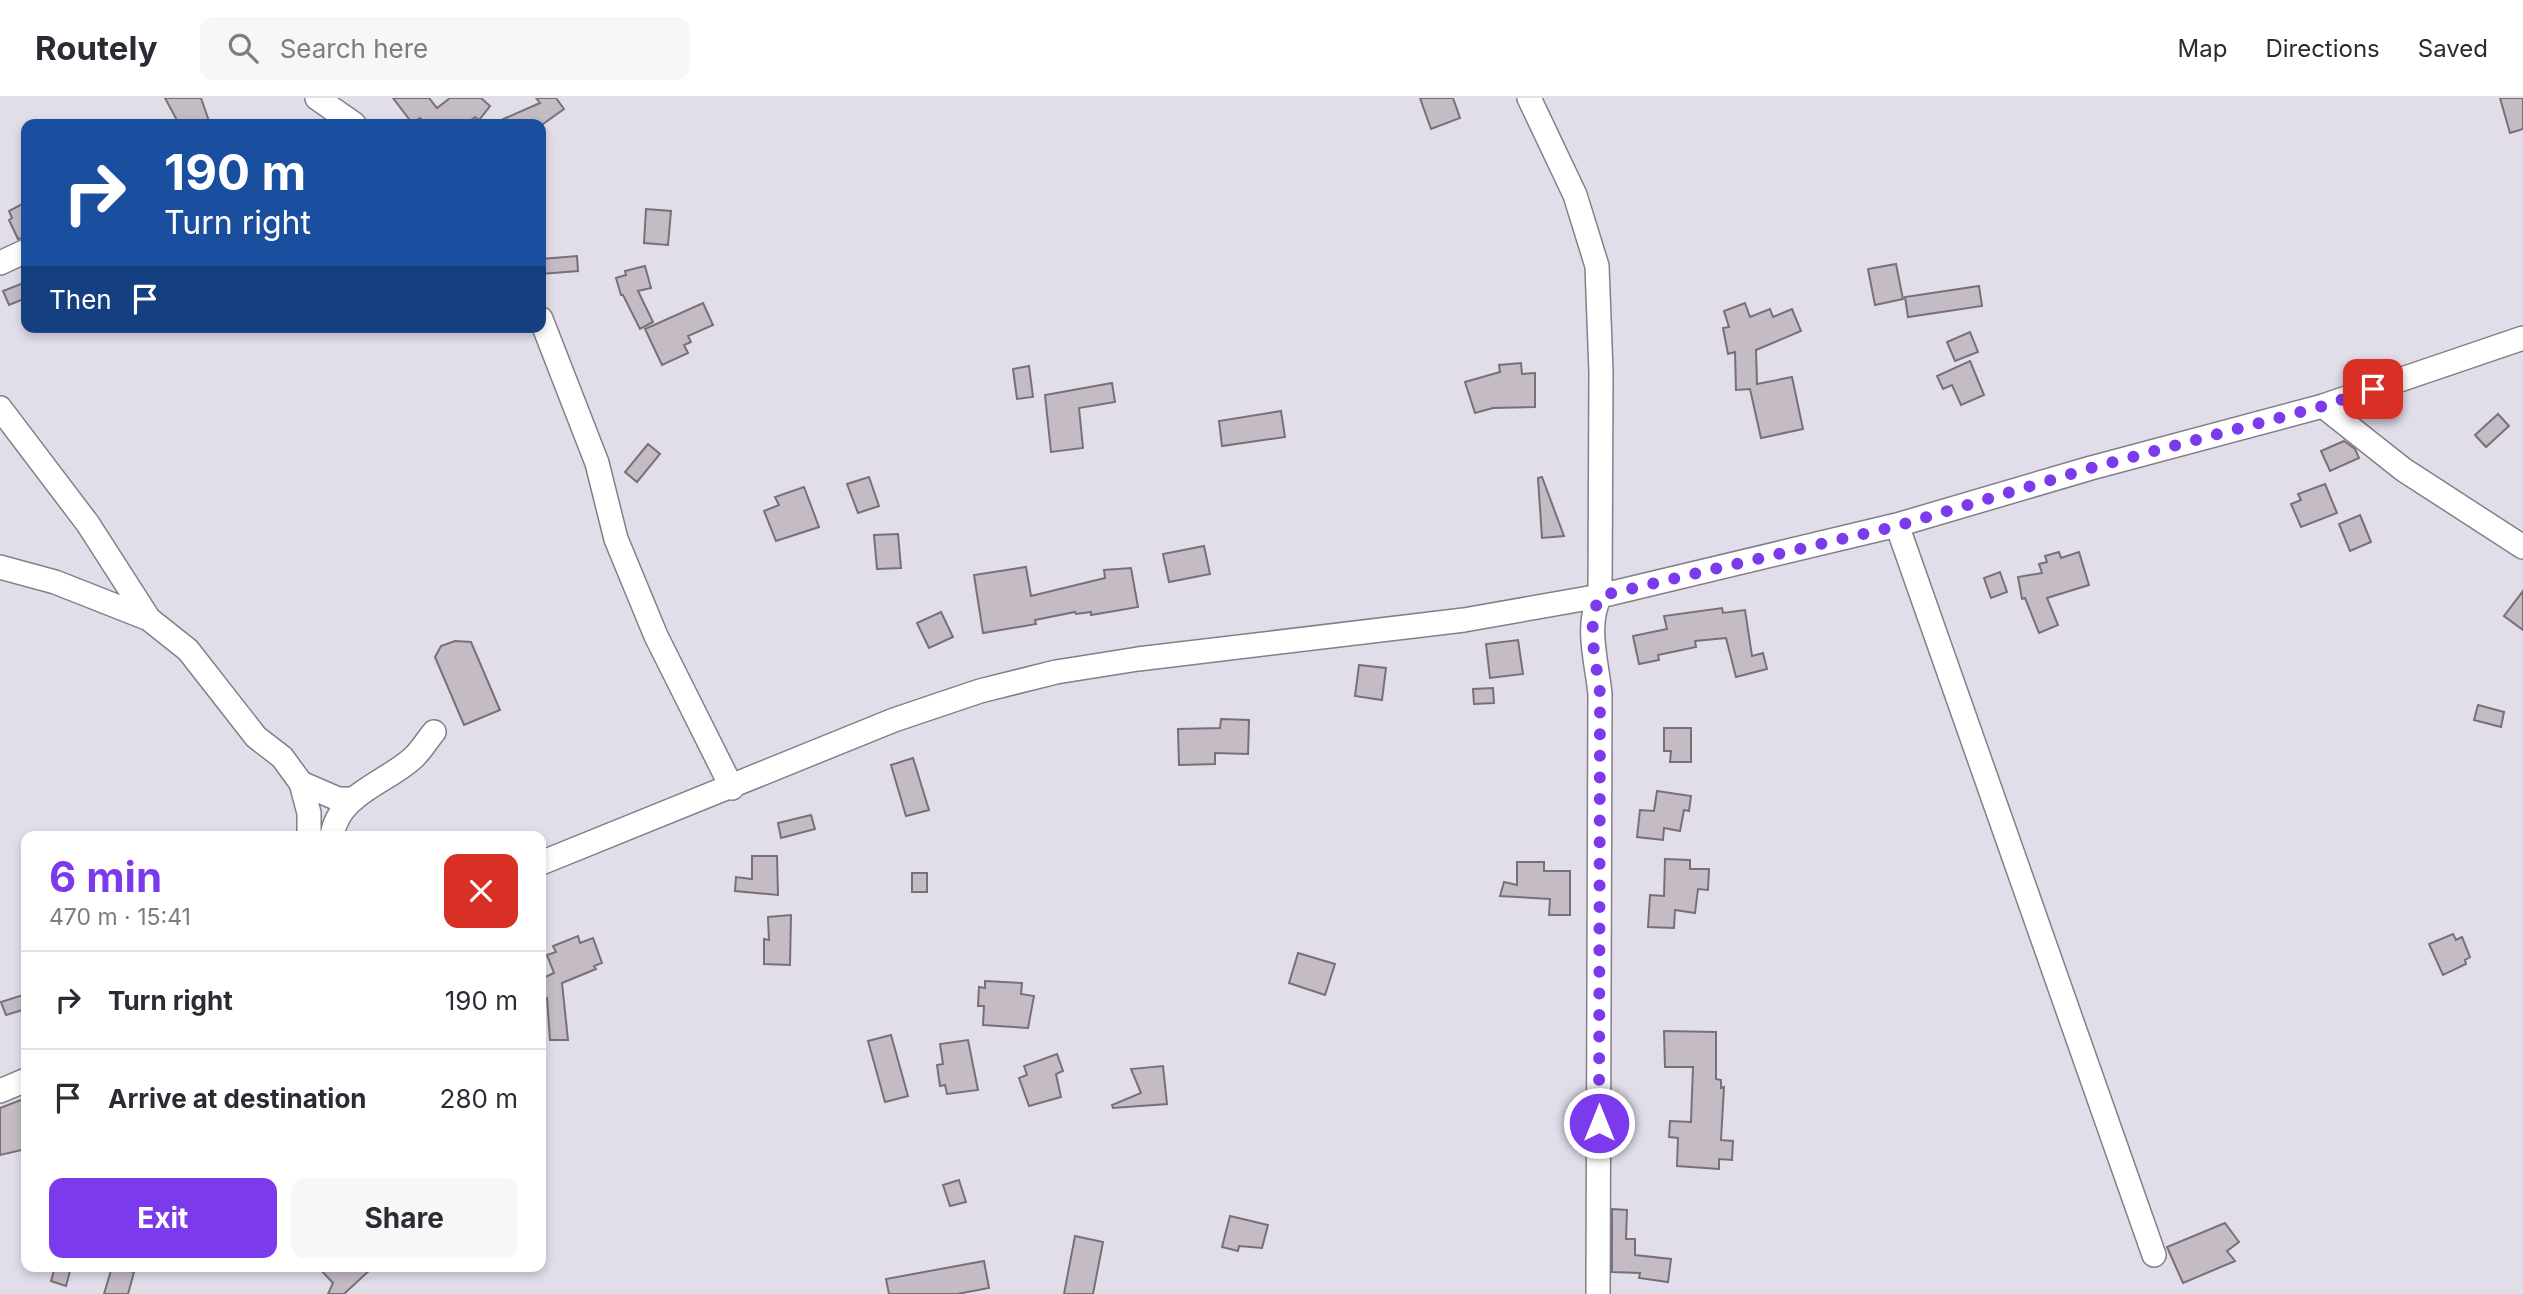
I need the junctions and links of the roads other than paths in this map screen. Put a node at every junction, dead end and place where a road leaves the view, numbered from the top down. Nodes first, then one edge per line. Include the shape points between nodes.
1 (317, 98) edge
2 (1529, 98) edge
3 (347, 119) edge
4 (21, 253) edge
5 (0, 263) edge
6 (546, 332) edge
7 (2523, 338) edge
8 (2323, 406) junction
9 (0, 408) edge
10 (1897, 526) junction
11 (2523, 547) edge
12 (0, 567) edge
13 (1600, 596) junction
14 (149, 619) junction
15 (434, 732) dead end
16 (301, 783) junction
17 (732, 788) junction
18 (354, 800) junction
19 (309, 831) edge
20 (334, 831) edge
21 (546, 861) edge
22 (21, 1082) edge
23 (0, 1091) edge
24 (2154, 1255) dead end
25 (1598, 1294) edge

1 - 3 street
2 - 13 street via 1575,195 1597,265
4 - 5 street
6 - 17 street via 597,463 621,551 656,636
7 - 8 street
8 - 10 street
8 - 11 street via 2404,470
9 - 14 street via 88,524
10 - 13 street
10 - 24 street
12 - 14 street via 55,582
13 - 17 street via 1465,620 1056,672 894,720
13 - 25 street via 1592,630 1600,694
14 - 16 street via 188,650 256,737 282,757
15 - 18 street via 413,758
16 - 18 street
16 - 19 street
17 - 21 street
18 - 20 street via 341,813
22 - 23 street

